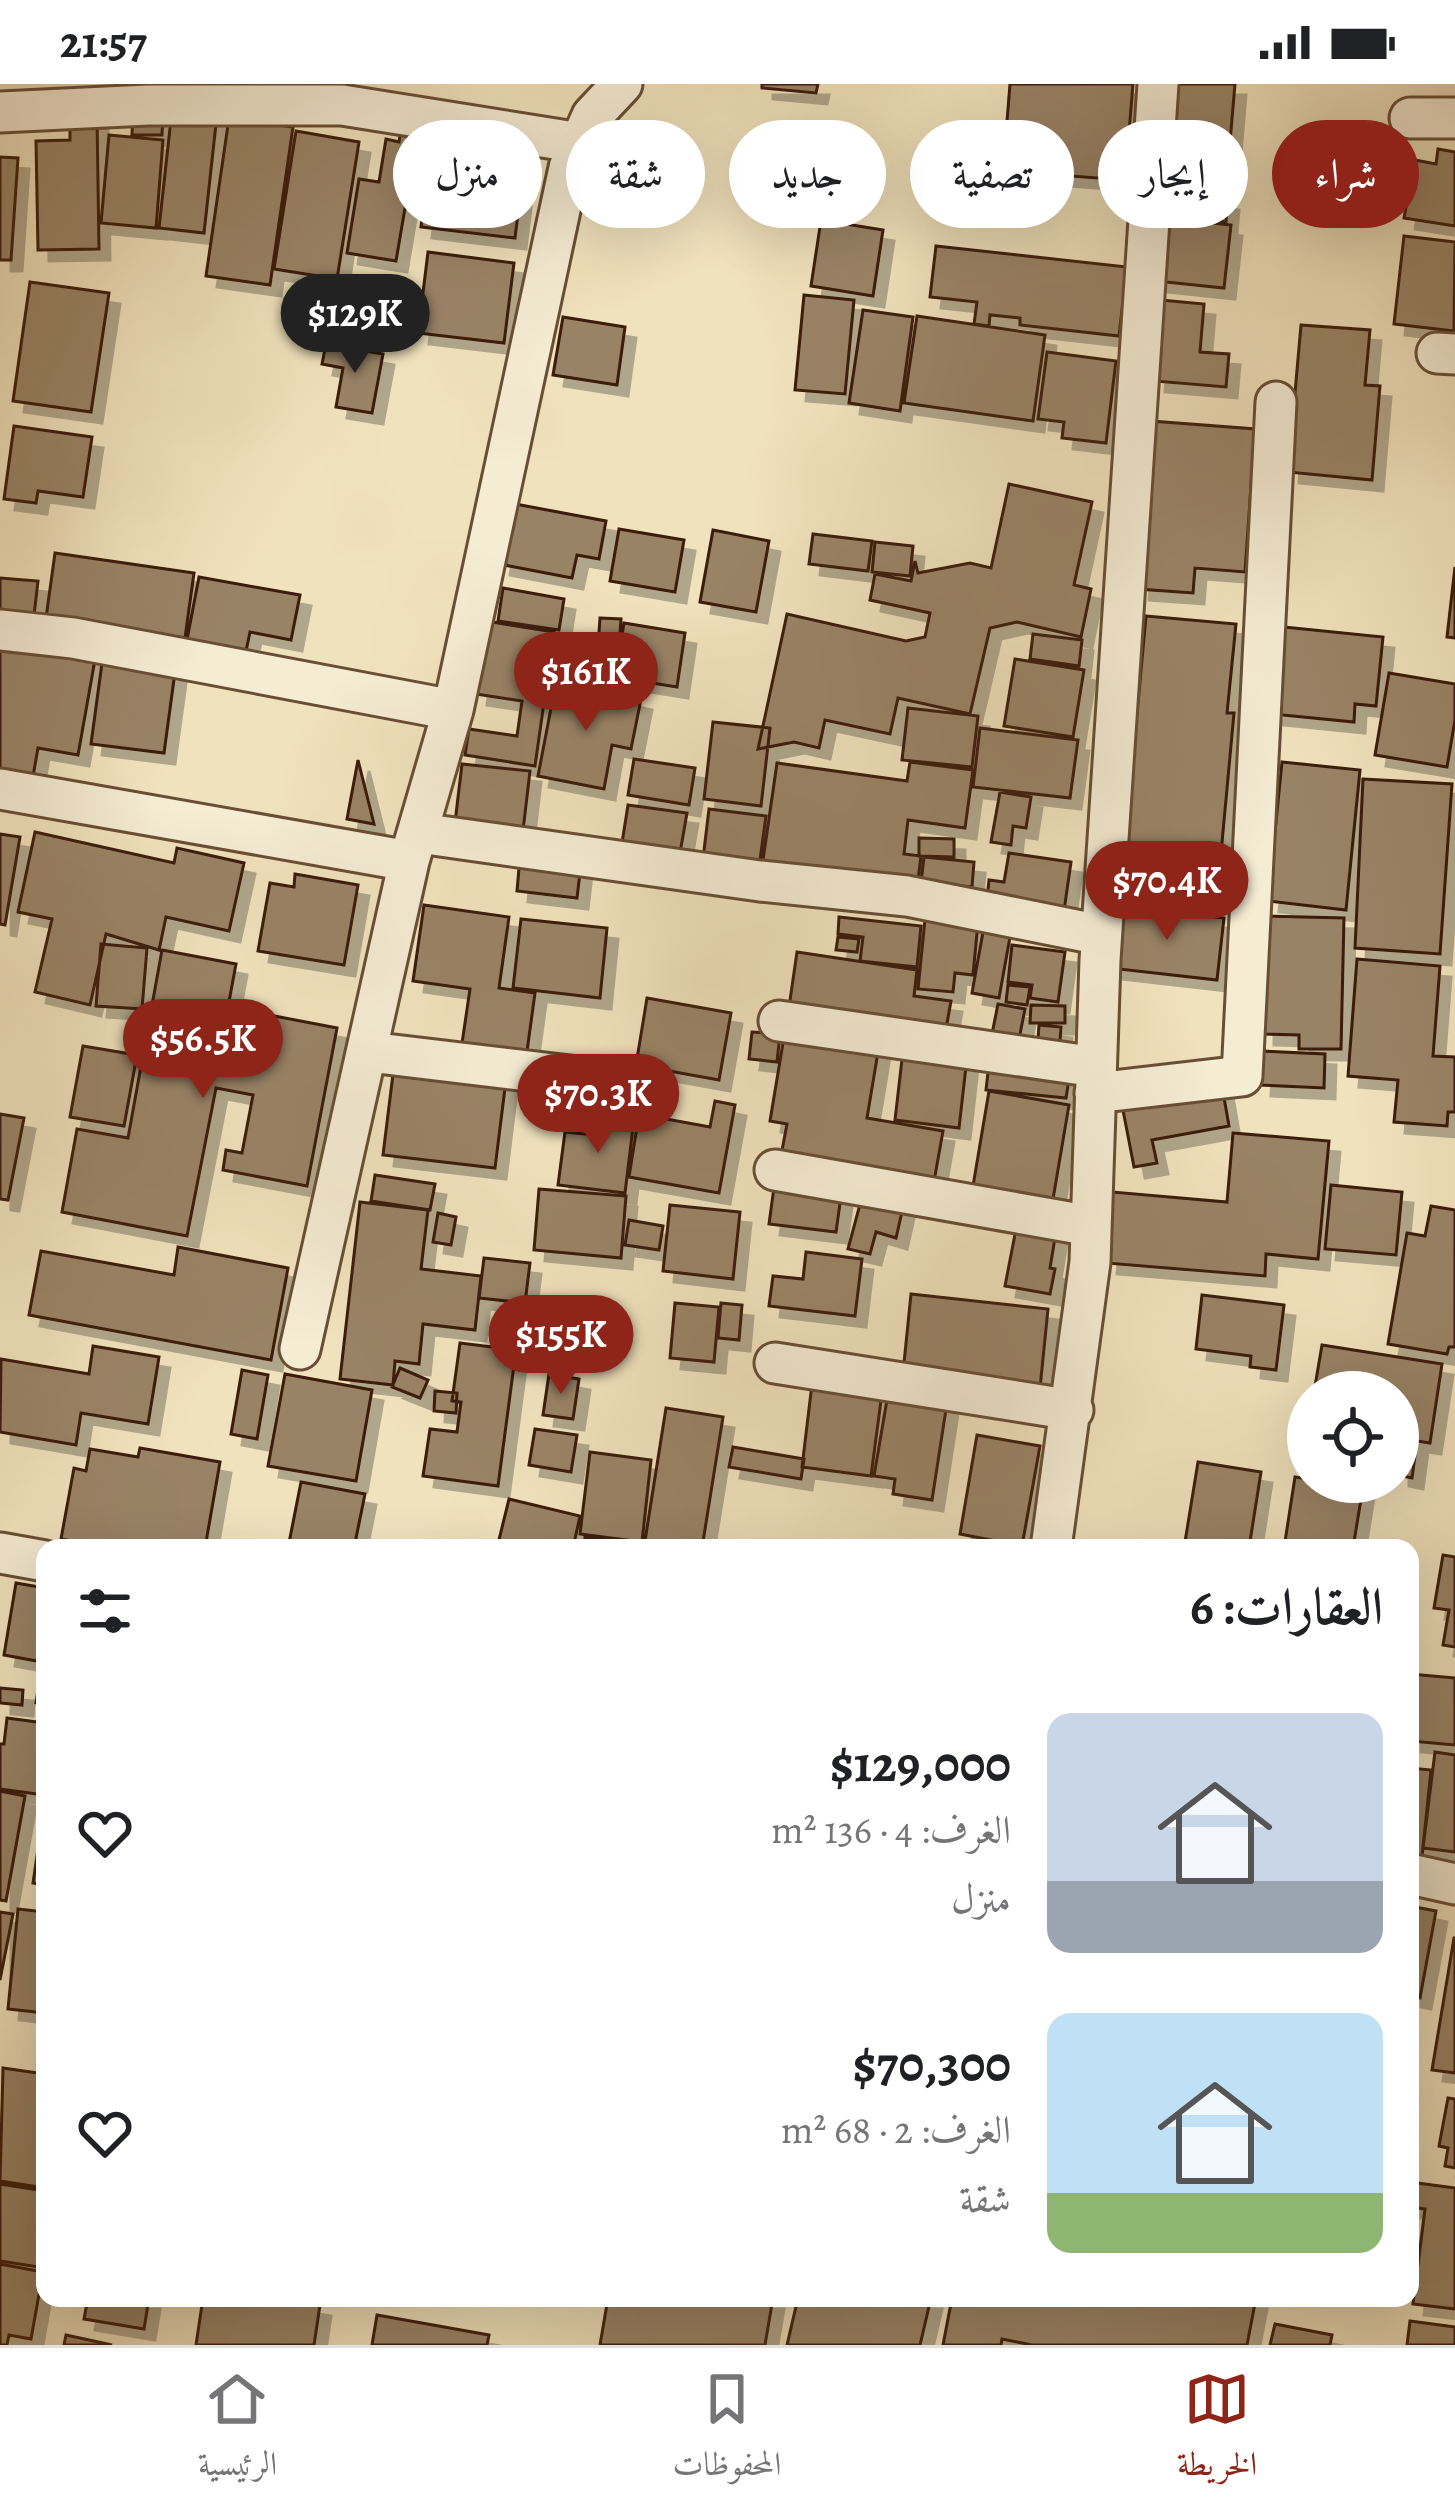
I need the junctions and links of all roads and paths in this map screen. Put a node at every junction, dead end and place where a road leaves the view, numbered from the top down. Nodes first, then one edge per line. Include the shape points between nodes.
1 (579, 84) edge
2 (622, 84) edge
3 (1158, 84) edge
4 (0, 112) edge
5 (1410, 118) dead end
6 (1455, 118) edge
7 (575, 120) edge
8 (590, 120) edge
9 (566, 154) edge
10 (566, 179) edge
11 (1276, 402) dead end
12 (0, 630) edge
13 (453, 710) junction
14 (0, 789) edge
15 (414, 847) junction
16 (1101, 935) junction
17 (779, 1022) dead end
18 (369, 1052) junction
19 (1096, 1080) junction
20 (621, 1082) dead end
21 (775, 1170) dead end
22 (1091, 1226) junction
23 (301, 1349) dead end
24 (775, 1363) dead end
25 (1073, 1410) junction
26 (1053, 1539) edge
27 (0, 1552) edge
28 (36, 1559) edge
29 (1419, 1876) edge
30 (1455, 1884) edge

1 - 7 street
2 - 8 street
3 - 16 street
4 - 9 street via 342,105
5 - 6 street
10 - 13 street
11 - 19 street via 1242,1076
12 - 13 street
13 - 15 street
14 - 15 street
15 - 16 street via 907,896
15 - 18 street
16 - 19 street
17 - 19 street
18 - 20 street
18 - 23 street
19 - 22 street
21 - 22 street
22 - 25 street
24 - 25 street
25 - 26 street
27 - 28 street
29 - 30 street

